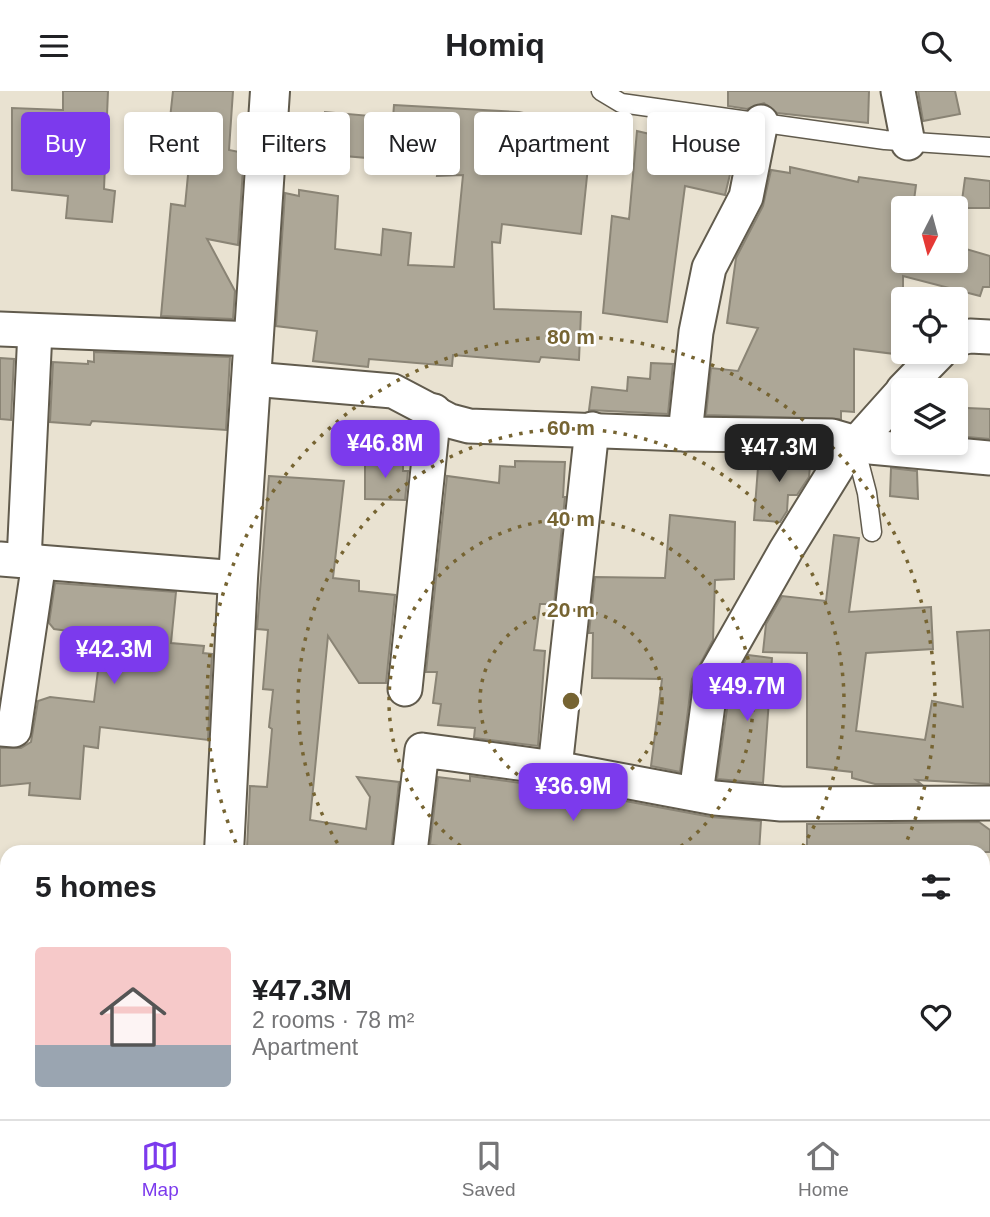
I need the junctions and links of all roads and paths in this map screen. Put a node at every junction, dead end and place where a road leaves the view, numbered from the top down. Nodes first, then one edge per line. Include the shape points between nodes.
1 (270, 91) edge
2 (601, 91) edge
3 (898, 91) edge
4 (687, 112) edge
5 (765, 123) edge
6 (908, 143) junction
7 (990, 147) edge
8 (751, 175) edge
9 (0, 329) edge
10 (35, 331) junction
11 (990, 337) edge
12 (968, 338) edge
13 (255, 339) junction
14 (929, 364) edge
15 (915, 378) edge
16 (253, 379) junction
17 (891, 403) edge
18 (434, 411) junction
19 (592, 429) junction
20 (685, 434) junction
21 (853, 443) junction
22 (990, 457) edge
23 (872, 532) dead end
24 (21, 561) edge
25 (238, 578) junction
26 (405, 689) dead end
27 (0, 729) edge
28 (555, 768) junction
29 (696, 794) junction
30 (990, 803) edge
31 (224, 845) edge
32 (412, 845) edge

1 - 13 street
2 - 4 lane via 621,103
3 - 6 street
5 - 6 lane
6 - 7 lane
8 - 20 street via 747,197 709,268 696,332
9 - 10 street
10 - 13 street
10 - 24 street
11 - 12 street
13 - 16 street
14 - 15 street
16 - 18 street via 393,391
16 - 25 street
17 - 21 street
18 - 19 street via 469,426
18 - 26 street
19 - 20 street
19 - 28 street
20 - 21 street via 832,436
21 - 22 street
21 - 23 lane
21 - 29 street via 711,682
24 - 25 street
24 - 27 street via 14,730
25 - 31 street
28 - 29 street
28 - 32 street via 422,750
29 - 30 street via 781,804

